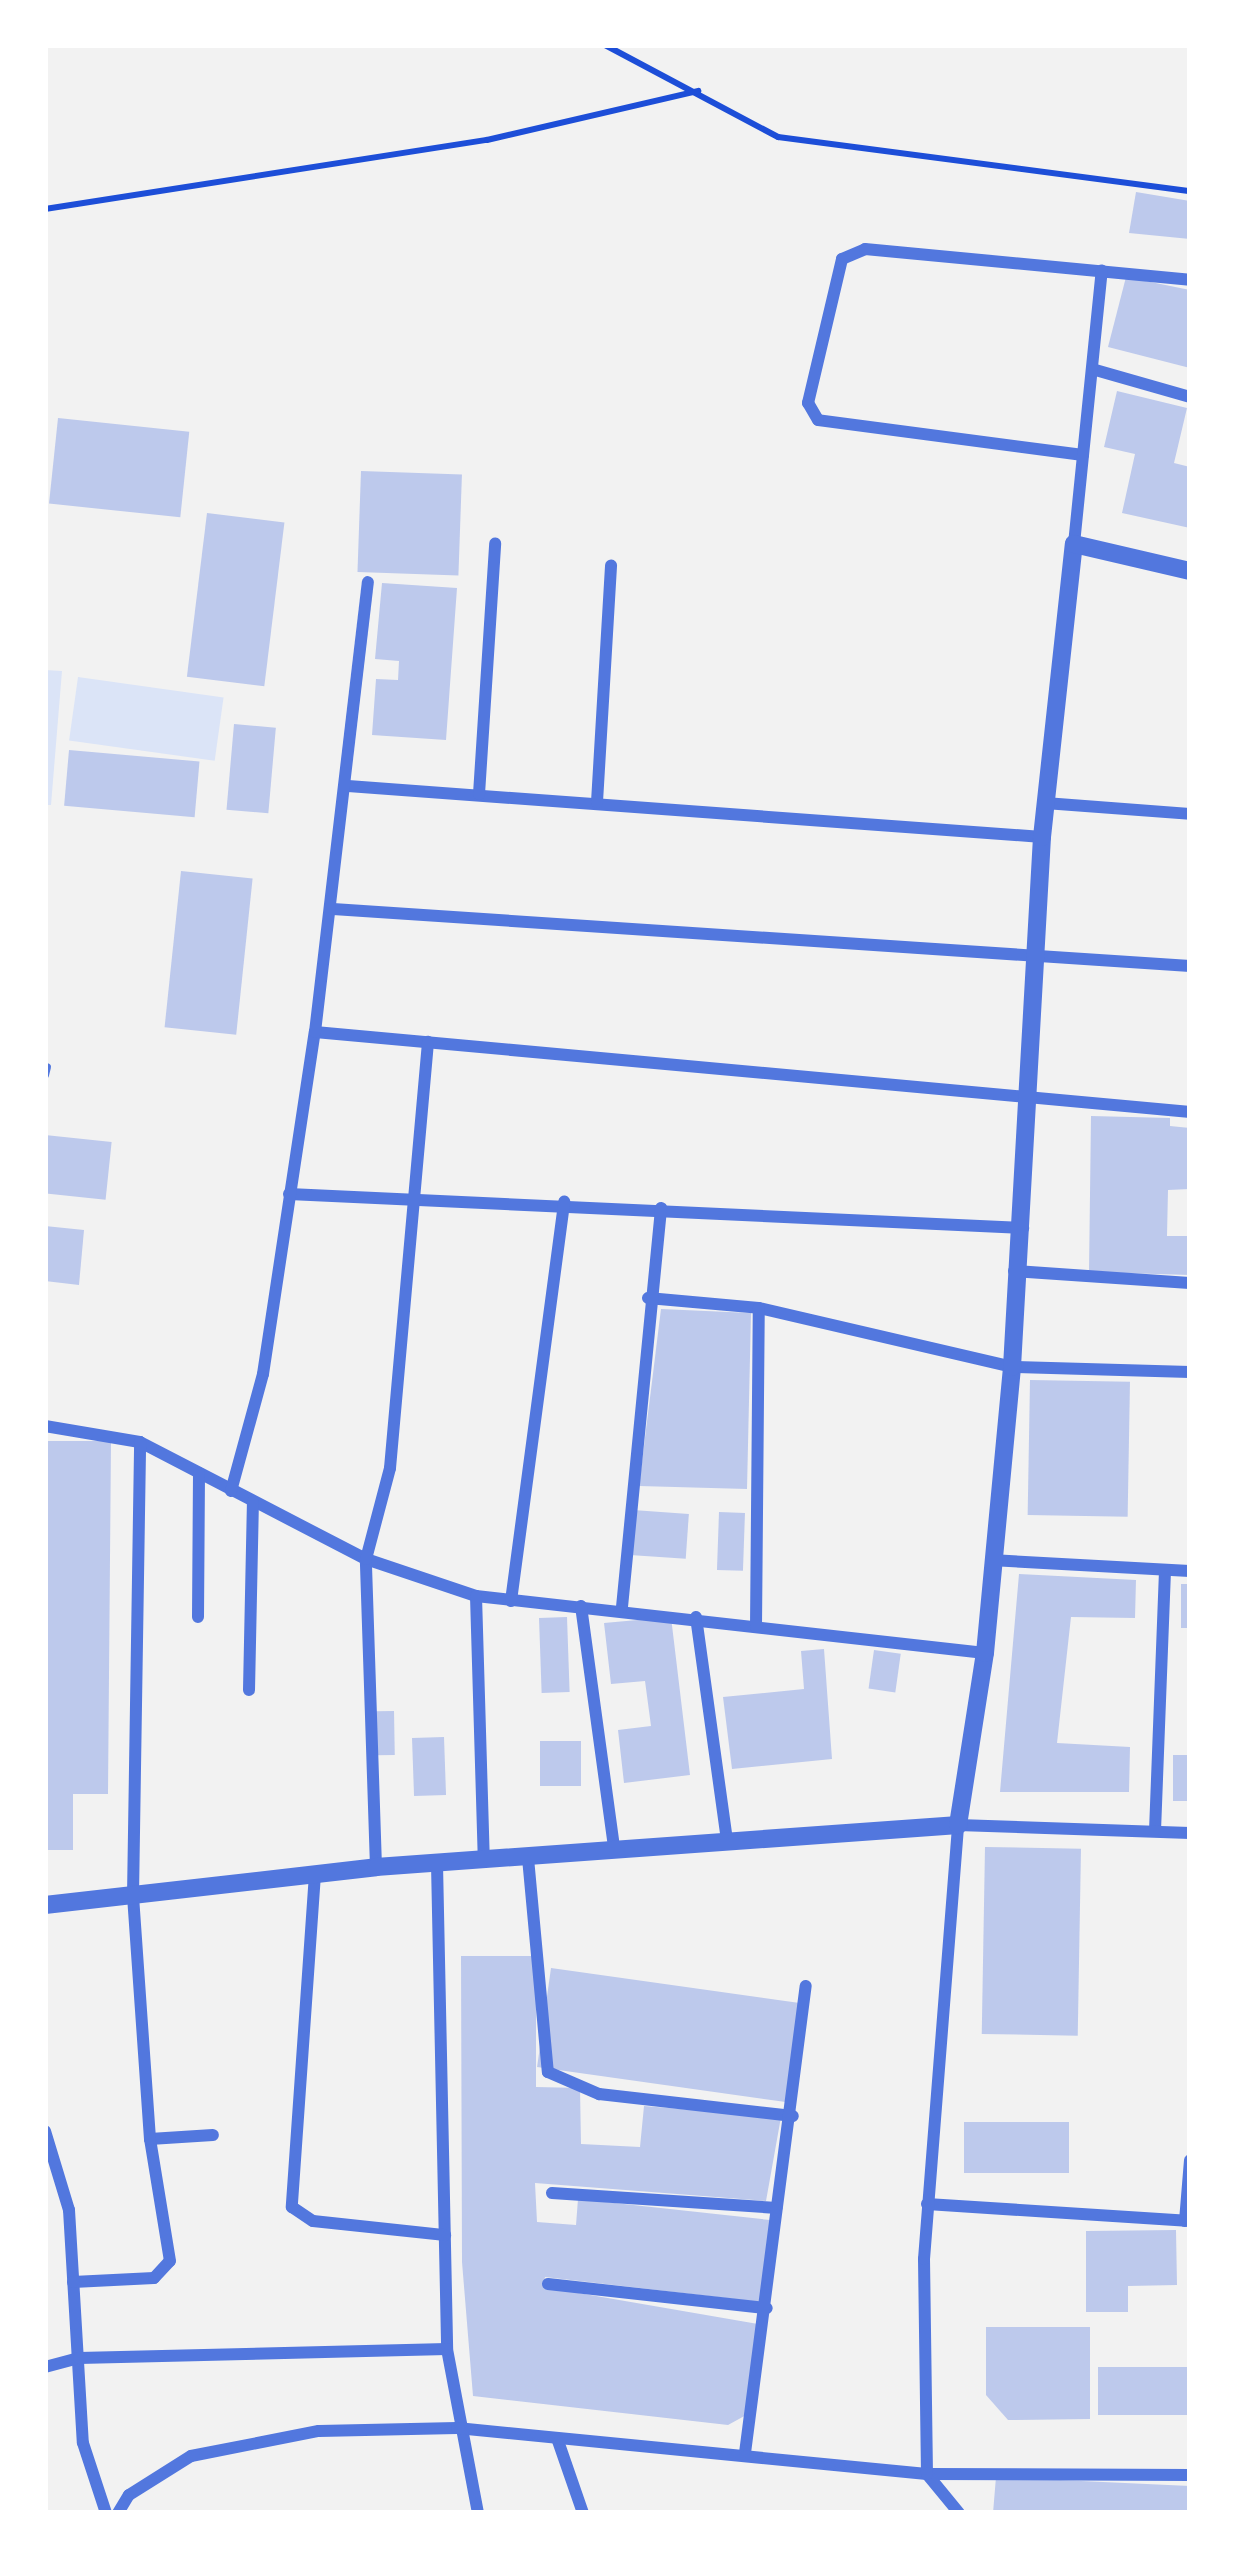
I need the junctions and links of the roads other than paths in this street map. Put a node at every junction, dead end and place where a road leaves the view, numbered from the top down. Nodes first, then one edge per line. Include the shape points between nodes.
1 (1102, 270) junction
2 (1190, 280) edge
3 (1092, 369) junction
4 (1190, 397) edge
5 (1083, 454) junction
6 (495, 544) dead end
7 (1074, 544) junction
8 (611, 565) dead end
9 (1190, 571) edge
10 (368, 582) dead end
11 (348, 786) junction
12 (479, 794) junction
13 (597, 802) junction
14 (1046, 803) junction
15 (1190, 814) edge
16 (1042, 837) junction
17 (333, 909) junction
18 (1036, 954) junction
19 (1190, 966) edge
20 (315, 1033) junction
21 (428, 1042) junction
22 (1031, 1100) junction
23 (1190, 1112) edge
24 (289, 1194) junction
25 (416, 1202) junction
26 (565, 1202) junction
27 (661, 1208) junction
28 (1024, 1228) junction
29 (1014, 1271) junction
30 (1190, 1283) edge
31 (648, 1298) junction
32 (759, 1308) junction
33 (1012, 1367) junction
34 (1190, 1372) edge
35 (45, 1426) edge
36 (140, 1442) junction
37 (199, 1473) junction
38 (231, 1491) junction
39 (253, 1502) junction
40 (366, 1559) junction
41 (990, 1560) junction
42 (1165, 1570) junction
43 (1190, 1571) edge
44 (476, 1597) junction
45 (511, 1600) junction
46 (580, 1606) junction
47 (622, 1607) junction
48 (198, 1617) dead end
49 (696, 1617) junction
50 (756, 1627) junction
51 (985, 1653) junction
52 (249, 1690) dead end
53 (958, 1825) junction
54 (1156, 1831) junction
55 (1190, 1833) edge
56 (727, 1839) junction
57 (614, 1848) junction
58 (528, 1858) junction
59 (484, 1862) junction
60 (437, 1864) junction
61 (376, 1867) junction
62 (315, 1874) junction
63 (133, 1895) junction
64 (45, 1905) edge
65 (806, 1986) dead end
66 (793, 2116) junction
67 (45, 2131) edge
68 (213, 2135) dead end
69 (150, 2139) junction
70 (1190, 2160) edge
71 (552, 2194) dead end
72 (927, 2204) junction
73 (776, 2208) junction
74 (1188, 2221) edge
75 (445, 2235) junction
76 (73, 2282) junction
77 (548, 2284) dead end
78 (767, 2308) junction
79 (447, 2349) junction
80 (79, 2358) junction
81 (45, 2366) edge
82 (458, 2428) junction
83 (557, 2438) junction
84 (746, 2453) junction
85 (927, 2474) junction
86 (1190, 2475) edge
87 (106, 2513) edge
88 (118, 2513) edge
89 (478, 2513) edge
90 (583, 2513) edge
91 (958, 2513) edge

1 - 2 street
1 - 3 street
1 - 5 street via 852,251 842,259 808,403 827,423
3 - 4 street
3 - 5 street
5 - 7 street
6 - 12 street
7 - 9 street
7 - 14 street
8 - 13 street
10 - 11 street
11 - 12 street
11 - 17 street
12 - 13 street
13 - 16 street
14 - 15 street
14 - 16 street
16 - 18 street
17 - 18 street
17 - 20 street
18 - 19 street
18 - 22 street
20 - 21 street
20 - 24 street
21 - 22 street via 709,1063
21 - 25 street
22 - 23 street
22 - 28 street
24 - 25 street
24 - 38 street via 259,1393
25 - 26 street
25 - 40 street via 390,1468
26 - 27 street
26 - 45 street
27 - 28 street
27 - 31 street
28 - 29 street
29 - 30 street
29 - 33 street
31 - 32 street
31 - 47 street
32 - 33 street
32 - 50 street
33 - 34 street
33 - 41 street
35 - 36 street
36 - 37 street
36 - 63 street
37 - 38 street
37 - 48 street
38 - 39 street
39 - 40 street
39 - 52 street
40 - 44 street
40 - 61 street
41 - 42 street
41 - 51 street
42 - 43 street
42 - 54 street
44 - 45 street
44 - 59 street
45 - 46 street
46 - 47 street
46 - 57 street
47 - 49 street
49 - 50 street
49 - 56 street
50 - 51 street
51 - 53 street
53 - 54 street
53 - 56 street
53 - 72 street
54 - 55 street
56 - 57 street
57 - 58 street
58 - 59 street
58 - 66 street via 548,2072 598,2094
59 - 60 street
60 - 61 street
60 - 75 street
61 - 62 street
62 - 63 street
62 - 75 street via 292,2207 313,2221
63 - 64 street
63 - 69 street
65 - 66 street
66 - 73 street
67 - 76 street via 69,2210
68 - 69 street
69 - 76 street via 167,2270 154,2278
70 - 74 street
71 - 73 street
72 - 74 street
72 - 85 street
73 - 78 street
75 - 79 street
76 - 80 street
77 - 78 street
78 - 84 street
79 - 80 street
79 - 82 street
80 - 81 street
80 - 87 street via 83,2443
82 - 83 street
82 - 88 street via 319,2431 236,2444 191,2456
82 - 89 street
83 - 84 street
83 - 90 street
84 - 85 street
85 - 86 street
85 - 91 street

